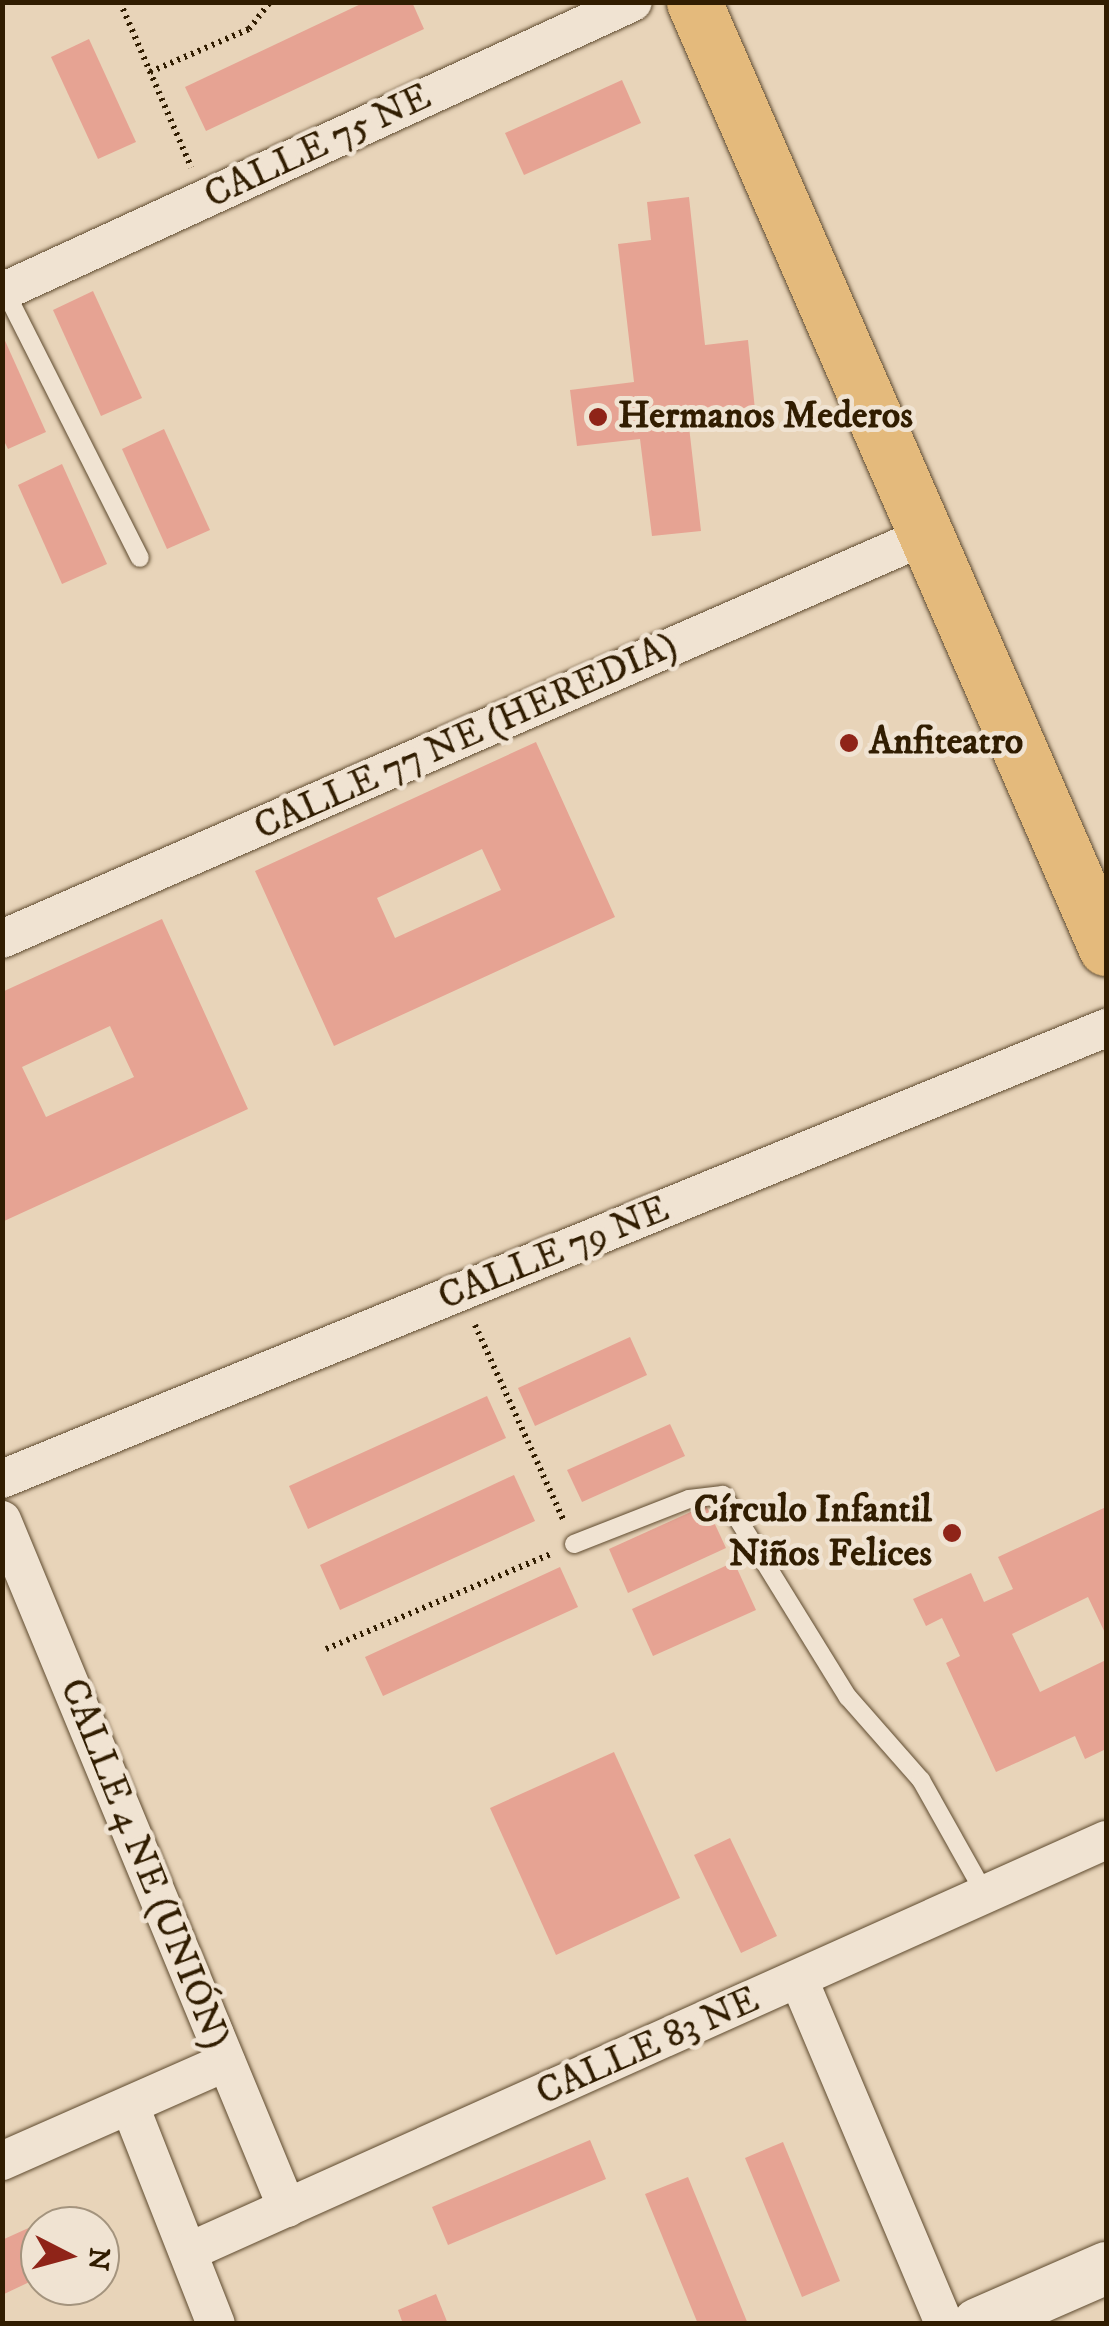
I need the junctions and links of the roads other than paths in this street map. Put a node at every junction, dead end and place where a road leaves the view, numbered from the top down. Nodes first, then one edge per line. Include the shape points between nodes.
1 (633, 2) edge
2 (694, 2) edge
3 (4, 292) edge
4 (930, 534) junction
5 (140, 558) dead end
6 (2, 939) edge
7 (1106, 948) edge
8 (1106, 1028) edge
9 (2, 1479) edge
10 (6, 1540) edge
11 (574, 1544) road end
12 (1106, 1840) edge
13 (984, 1894) junction
14 (798, 1980) junction
15 (226, 2062) junction
16 (130, 2106) junction
17 (2, 2161) edge
18 (287, 2208) junction
19 (188, 2252) junction
20 (1106, 2268) edge
21 (216, 2324) edge
22 (944, 2324) edge
23 (978, 2324) edge

1 - 3 street, CALLE 75 NE
2 - 4 main road
3 - 5 lane
4 - 6 street, CALLE 77 NE (HEREDIA)
4 - 7 main road
8 - 9 street, CALLE 79 NE
10 - 15 street, CALLE 4 NE (UNIÓN)
11 - 13 lane via 689,1498 723,1496 848,1697 921,1780
12 - 13 street, CALLE 83 NE
13 - 14 street, CALLE 83 NE
14 - 18 street, CALLE 83 NE
14 - 22 street
15 - 16 street
15 - 18 street, CALLE 4 NE (UNIÓN)
16 - 17 street
16 - 19 street
18 - 19 street, CALLE 83 NE
19 - 21 street
20 - 23 street

